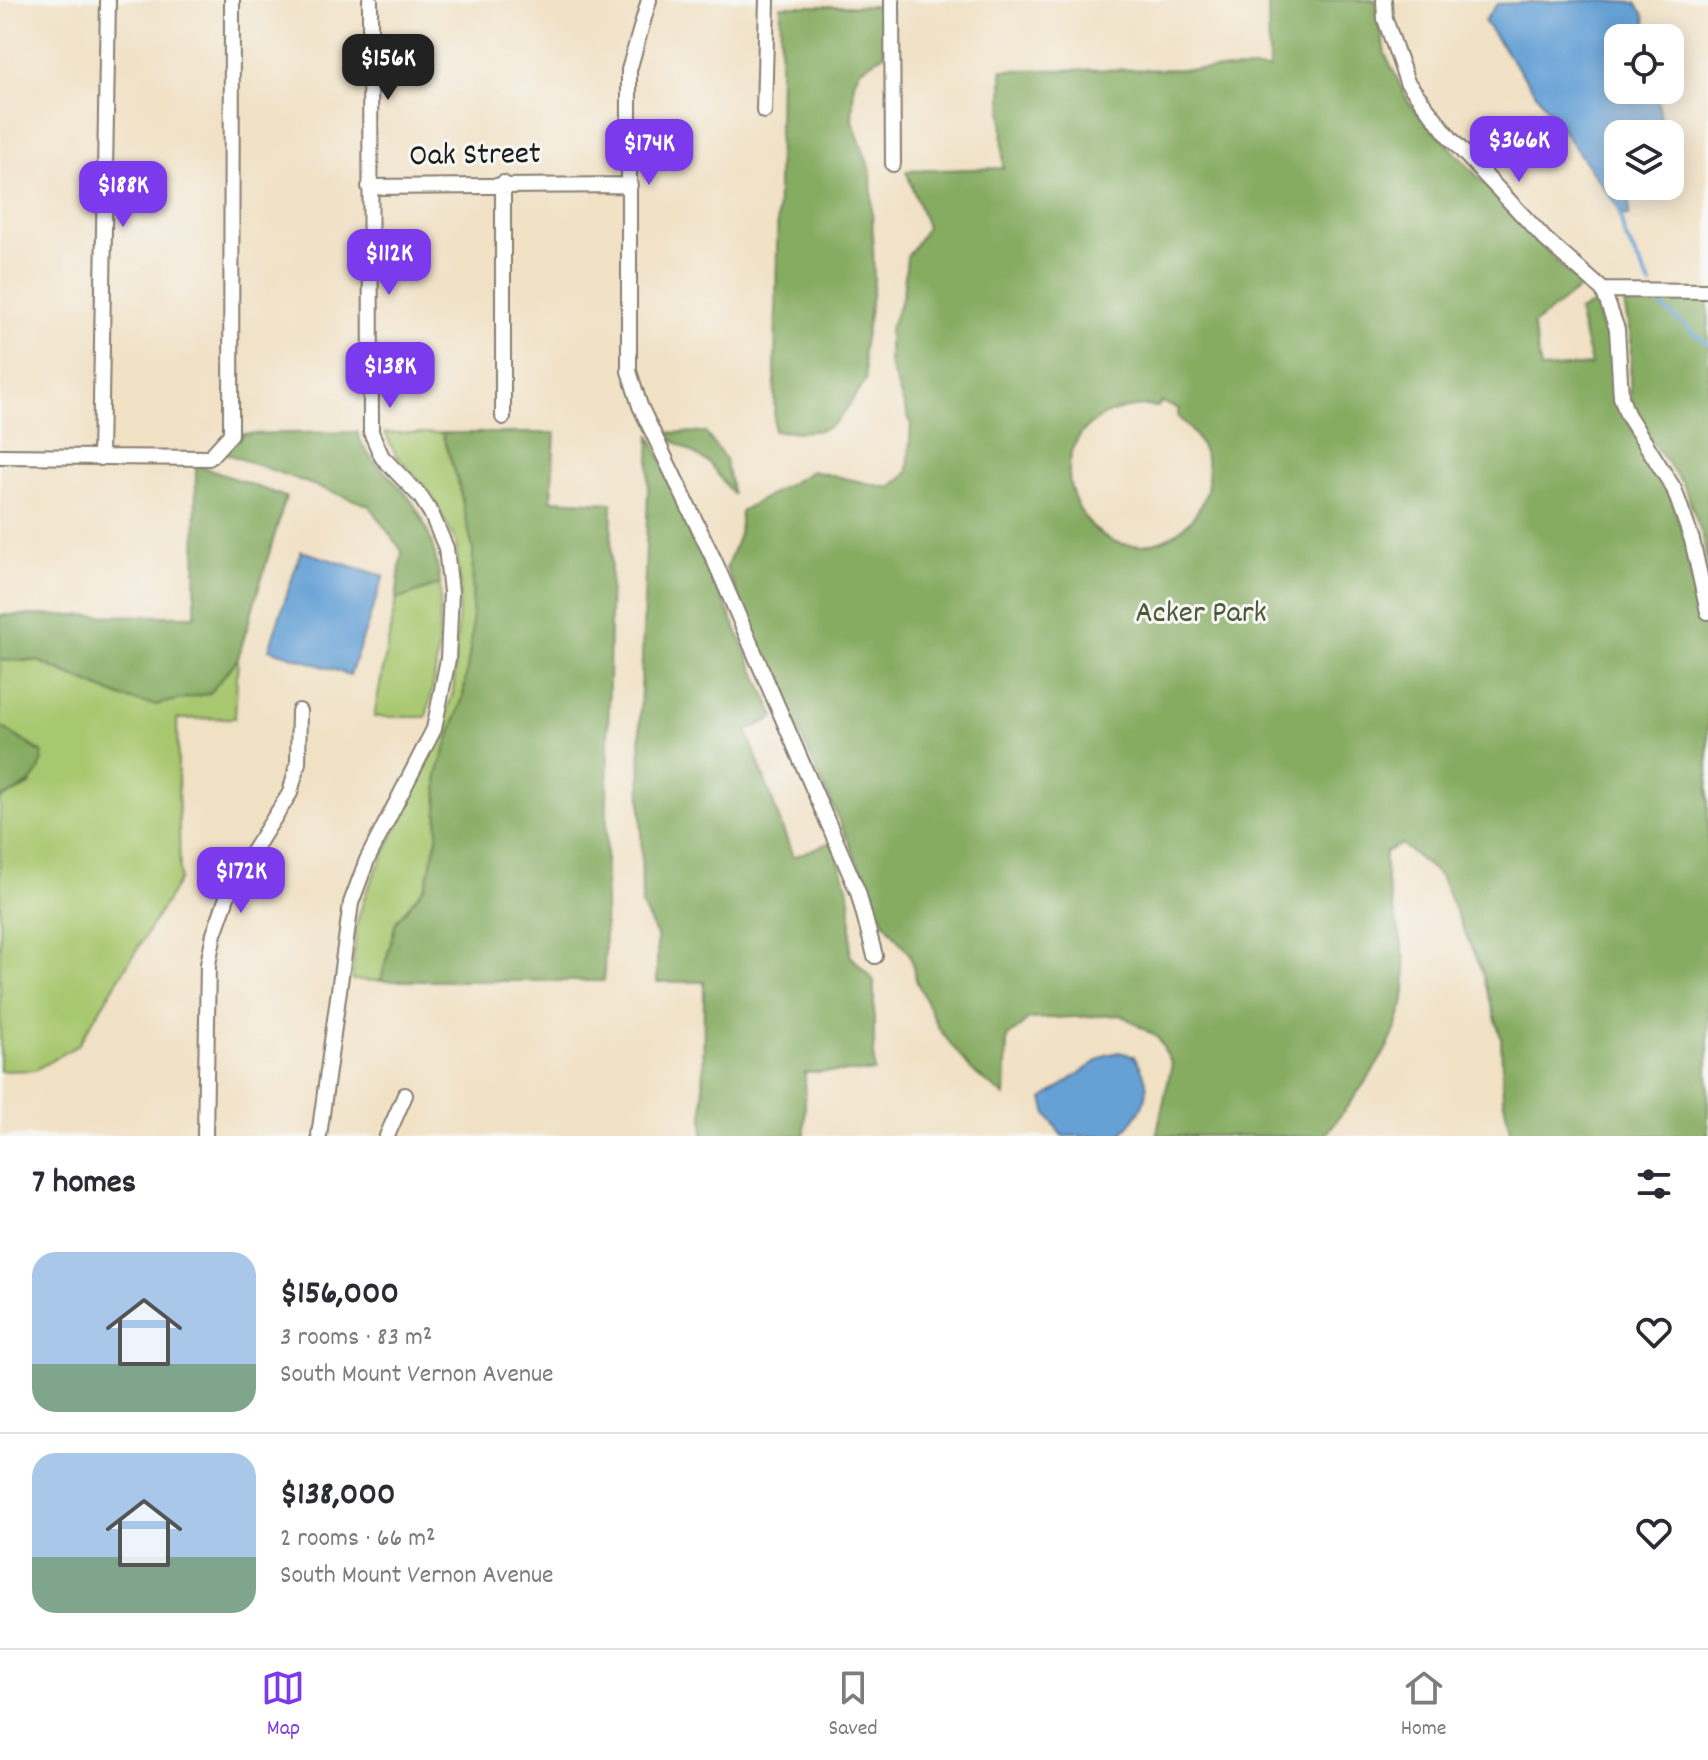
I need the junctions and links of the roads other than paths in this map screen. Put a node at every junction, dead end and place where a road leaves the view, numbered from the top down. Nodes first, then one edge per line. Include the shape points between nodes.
1 (108, 0) edge
2 (232, 0) edge
3 (370, 0) edge
4 (649, 0) edge
5 (767, 0) edge
6 (892, 0) edge
7 (1384, 0) edge
8 (764, 111) dead end
9 (893, 164) dead end
10 (503, 183) junction
11 (630, 185) junction
12 (369, 187) junction
13 (1603, 290) junction
14 (1708, 291) edge
15 (503, 417) dead end
16 (0, 456) edge
17 (100, 458) junction
18 (1708, 612) edge
19 (299, 711) dead end
20 (875, 956) dead end
21 (405, 1095) dead end
22 (205, 1136) edge
23 (319, 1136) edge
24 (387, 1136) edge

1 - 17 street
2 - 17 street via 231,434 209,458
3 - 12 street
4 - 11 street via 629,70
5 - 8 street
6 - 9 street
7 - 13 street via 1385,19 1407,82 1451,139 1545,239
10 - 11 street, Oak Street
10 - 12 street, Oak Street
10 - 15 street
11 - 20 street via 629,371 640,406 715,562 858,892
12 - 23 street via 371,432 382,457 431,513 446,548 451,592 448,659 434,729 367,860 351,903
13 - 14 street
13 - 18 street via 1617,329 1621,397 1674,489
16 - 17 street
19 - 22 street via 298,763 290,793 231,886 214,934 208,964
21 - 24 street

